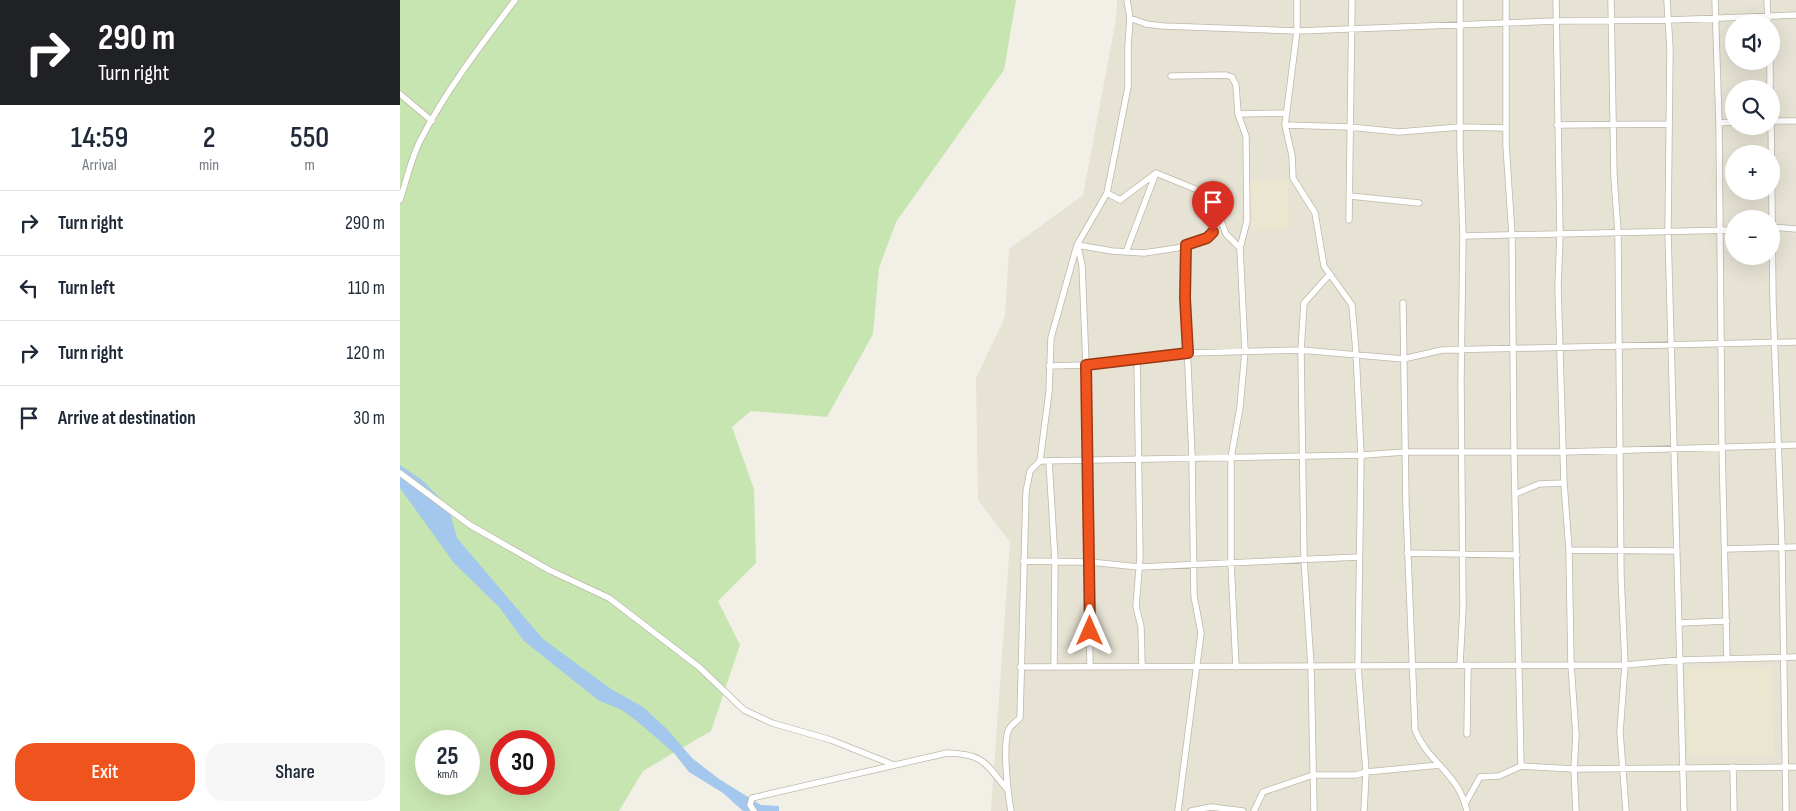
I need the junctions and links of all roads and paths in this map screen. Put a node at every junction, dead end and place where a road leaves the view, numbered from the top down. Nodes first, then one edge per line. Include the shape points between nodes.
1 (515, 0) edge
2 (1127, 0) edge
3 (1297, 0) edge
4 (1352, 0) edge
5 (1460, 0) edge
6 (1506, 0) edge
7 (1556, 0) edge
8 (1611, 0) edge
9 (1667, 0) edge
10 (1715, 0) edge
11 (1767, 0) edge
12 (1768, 15) edge
13 (1796, 15) edge
14 (1780, 16) edge
15 (1130, 18) junction
16 (1716, 18) junction
17 (1725, 18) edge
18 (1669, 20) junction
19 (1556, 21) junction
20 (1612, 21) junction
21 (1507, 24) junction
22 (1460, 25) junction
23 (1352, 28) junction
24 (1297, 31) junction
25 (1171, 76) dead end
26 (400, 94) edge
27 (1286, 113) junction
28 (1238, 114) junction
29 (432, 121) junction
30 (1796, 121) edge
31 (1780, 122) edge
32 (1614, 123) junction
33 (1719, 123) junction
34 (1725, 123) edge
35 (1668, 124) junction
36 (1285, 125) junction
37 (1557, 125) junction
38 (1350, 127) junction
39 (1460, 127) junction
40 (1506, 128) junction
41 (1771, 135) edge
42 (1156, 173) junction
43 (1107, 193) junction
44 (1350, 196) junction
45 (400, 200) edge
46 (1419, 202) dead end
47 (1772, 210) edge
48 (1349, 220) dead end
49 (1220, 221) junction
50 (1780, 227) edge
51 (1796, 228) edge
52 (1719, 231) junction
53 (1725, 231) edge
54 (1618, 232) junction
55 (1668, 233) junction
56 (1512, 235) junction
57 (1560, 235) junction
58 (1463, 236) junction
59 (1078, 245) junction
60 (1186, 245) junction
61 (1240, 248) junction
62 (1126, 252) junction
63 (1773, 265) edge
64 (1330, 274) junction
65 (1404, 303) dead end
66 (1776, 342) junction
67 (1796, 342) edge
68 (1720, 344) junction
69 (1672, 345) junction
70 (1618, 347) junction
71 (1514, 348) junction
72 (1561, 349) junction
73 (1301, 350) junction
74 (1461, 350) junction
75 (1245, 351) junction
76 (1188, 353) junction
77 (1356, 356) junction
78 (1137, 358) junction
79 (1403, 359) junction
80 (1086, 365) junction
81 (1049, 366) junction
82 (1796, 445) edge
83 (1777, 446) junction
84 (1722, 447) junction
85 (1674, 448) junction
86 (1620, 449) junction
87 (1405, 452) junction
88 (1461, 452) junction
89 (1564, 452) junction
90 (1514, 453) junction
91 (1304, 455) junction
92 (1361, 455) junction
93 (1192, 457) junction
94 (1231, 458) junction
95 (1138, 459) junction
96 (1087, 460) junction
97 (1040, 461) junction
98 (1049, 461) junction
99 (400, 473) edge
100 (1564, 483) junction
101 (1515, 494) junction
102 (1782, 547) junction
103 (1796, 547) edge
104 (1725, 549) junction
105 (1569, 550) junction
106 (1621, 550) junction
107 (1675, 551) junction
108 (1407, 553) junction
109 (1462, 554) junction
110 (1517, 555) junction
111 (1359, 557) junction
112 (1304, 559) junction
113 (1023, 561) junction
114 (1055, 561) junction
115 (1090, 562) junction
116 (1231, 563) junction
117 (1193, 566) junction
118 (1139, 567) junction
119 (1727, 621) junction
120 (1678, 623) junction
121 (1783, 657) junction
122 (1796, 657) edge
123 (1728, 659) junction
124 (1680, 660) junction
125 (1571, 664) junction
126 (1142, 665) junction
127 (1460, 665) junction
128 (1468, 665) junction
129 (1519, 665) junction
130 (1625, 665) junction
131 (1090, 666) junction
132 (1198, 666) junction
133 (1412, 666) junction
134 (1020, 667) junction
135 (1054, 667) junction
136 (1236, 667) junction
137 (1311, 667) junction
138 (1358, 667) junction
139 (1468, 734) dead end
140 (894, 765) junction
141 (1440, 765) junction
142 (1521, 766) junction
143 (1683, 767) junction
144 (1733, 767) junction
145 (1784, 767) junction
146 (1796, 767) edge
147 (1574, 769) junction
148 (1622, 769) junction
149 (1366, 772) junction
150 (1313, 775) junction
151 (1007, 789) junction
152 (1465, 804) junction
153 (754, 811) edge
154 (1011, 811) edge
155 (1178, 811) edge
156 (1191, 811) edge
157 (1243, 811) edge
158 (1254, 811) edge
159 (1314, 811) edge
160 (1364, 811) edge
161 (1467, 811) edge
162 (1576, 811) edge
163 (1626, 811) edge
164 (1684, 811) edge
165 (1734, 811) edge
166 (1786, 811) edge

1 - 29 street via 472,56
2 - 15 street
3 - 24 street
4 - 23 street
5 - 22 street
6 - 21 street
7 - 19 street
8 - 20 street
9 - 18 street
10 - 16 street
11 - 12 street
13 - 14 street
15 - 24 street via 1163,26
15 - 43 street via 1128,88
16 - 17 street
16 - 18 street
16 - 33 street
18 - 20 street
18 - 35 street
19 - 20 street
19 - 21 street
19 - 37 street
20 - 32 street
21 - 22 street
21 - 40 street
22 - 23 street
22 - 39 street
23 - 24 street
23 - 38 street
24 - 27 street
25 - 28 street via 1232,77 1236,85
26 - 29 street
27 - 28 street
27 - 36 street
28 - 61 street via 1245,131 1247,221
29 - 45 street via 410,165
30 - 31 street
32 - 35 street
32 - 37 street
32 - 54 street
33 - 34 street
33 - 52 street
35 - 55 street
36 - 38 street
36 - 64 street via 1294,178 1315,213 1324,266
37 - 57 street
38 - 39 street via 1399,132
38 - 44 street
39 - 40 street
39 - 58 street
40 - 56 street
41 - 47 street
42 - 43 street via 1120,200
42 - 49 street via 1205,193
42 - 62 street
43 - 59 street
44 - 46 street
44 - 48 street
49 - 60 street via 1207,238
49 - 61 street via 1226,234
50 - 51 street
52 - 53 street
52 - 55 street
52 - 68 street
54 - 55 street
54 - 57 street
54 - 70 street
55 - 69 street
56 - 57 street
56 - 58 street
56 - 71 street
57 - 72 street
58 - 74 street
59 - 62 street
59 - 80 street via 1082,265
59 - 81 street via 1051,338
60 - 62 street via 1144,253
60 - 76 street
61 - 75 street
63 - 66 street
64 - 73 street via 1304,302
64 - 77 street via 1352,305
65 - 79 street
66 - 67 street
66 - 68 street
66 - 83 street
68 - 69 street
68 - 84 street
69 - 70 street
69 - 85 street
70 - 72 street
70 - 86 street
71 - 72 street
71 - 74 street
71 - 90 street
72 - 89 street
73 - 75 street
73 - 77 street
73 - 91 street
74 - 79 street via 1442,350
74 - 88 street
75 - 76 street
75 - 94 street
76 - 78 street
76 - 93 street
77 - 79 street
77 - 92 street
78 - 80 street
78 - 95 street
79 - 87 street
80 - 81 street
80 - 96 street
81 - 97 street
82 - 83 street
83 - 84 street
83 - 102 street
84 - 85 street
84 - 104 street
85 - 86 street
85 - 107 street
86 - 89 street
86 - 106 street
87 - 88 street
87 - 92 street
87 - 108 street
88 - 90 street
88 - 109 street
89 - 90 street
89 - 100 street
90 - 101 street
91 - 92 street
91 - 94 street
91 - 112 street
92 - 111 street
93 - 94 street
93 - 95 street
93 - 117 street
94 - 116 street
95 - 96 street
95 - 118 street
96 - 98 street
96 - 115 street
97 - 98 street
97 - 113 street via 1030,471 1027,480
98 - 114 street
99 - 140 street via 470,525 549,570 608,598 699,667 744,710 772,723
100 - 101 street via 1539,484
100 - 105 street
101 - 110 street
102 - 103 street
102 - 104 street
102 - 121 street
104 - 119 street
105 - 106 street
105 - 125 street
106 - 107 street
106 - 130 street
107 - 120 street
108 - 109 street
108 - 133 street
109 - 110 street
109 - 127 street
110 - 129 street
111 - 112 street
111 - 138 street
112 - 116 street
112 - 137 street
113 - 114 street
113 - 134 street
114 - 115 street
114 - 135 street
115 - 118 street
115 - 131 street
116 - 117 street
116 - 136 street
117 - 118 street
117 - 132 street via 1194,596 1201,633
118 - 126 street via 1136,606 1141,627
119 - 120 street
119 - 123 street
120 - 124 street
121 - 122 street
121 - 123 street
121 - 145 street
123 - 124 street
124 - 130 street
124 - 143 street
125 - 129 street
125 - 130 street
125 - 147 street via 1576,735
126 - 131 street
126 - 132 street
127 - 128 street
127 - 133 street
128 - 129 street
128 - 139 street
129 - 142 street
130 - 148 street via 1620,732
131 - 135 street
132 - 136 street
132 - 155 street
133 - 138 street
133 - 141 street via 1415,730
134 - 135 street
134 - 151 street via 1020,718 1009,729
136 - 137 street
137 - 138 street
137 - 150 street
138 - 149 street
140 - 151 street via 947,753 969,753 983,761
140 - 153 street via 752,798 750,805
141 - 149 street
141 - 152 street via 1457,784
142 - 147 street
142 - 152 street via 1499,776 1480,777
143 - 144 street
143 - 148 street
143 - 164 street
144 - 145 street
144 - 165 street
145 - 146 street
145 - 166 street
147 - 148 street
147 - 162 street
148 - 163 street
149 - 150 street
149 - 160 street
150 - 158 street via 1263,792
150 - 159 street
151 - 154 street
152 - 161 street
156 - 157 street via 1211,807

